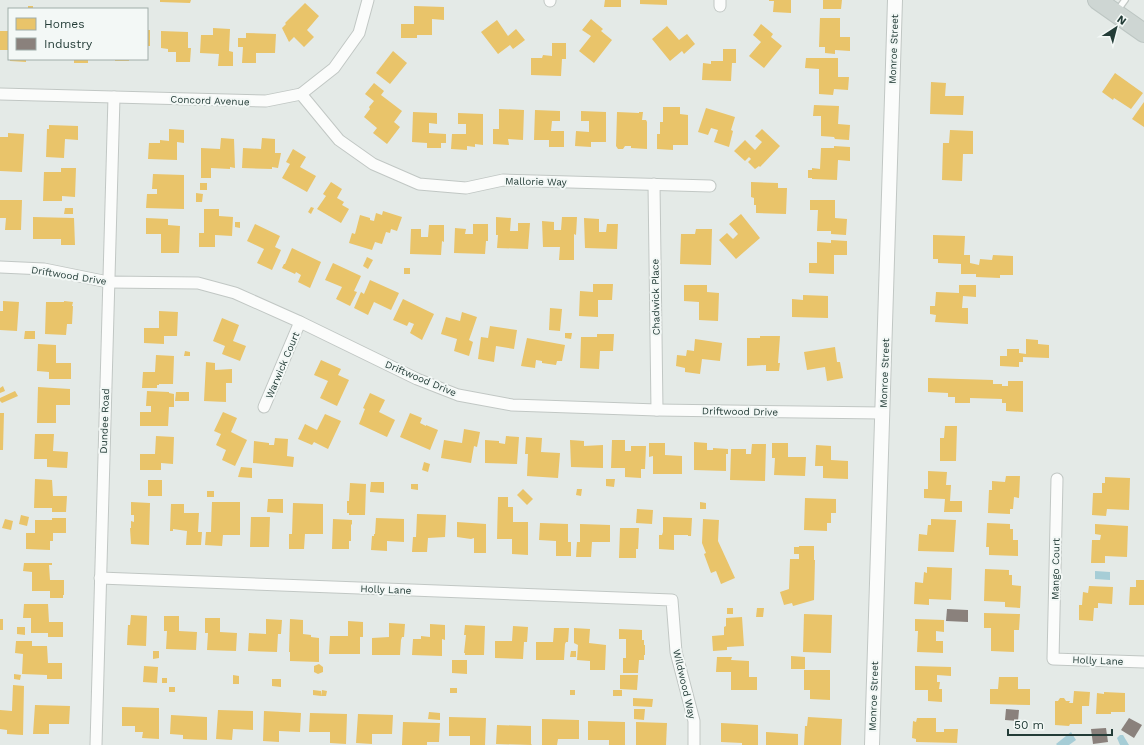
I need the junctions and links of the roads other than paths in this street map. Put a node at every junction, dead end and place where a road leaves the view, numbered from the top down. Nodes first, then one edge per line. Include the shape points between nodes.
1 (368, 0) edge
2 (895, 0) edge
3 (1097, 0) edge
4 (1120, 6) edge
5 (1144, 33) edge
6 (0, 94) edge
7 (301, 94) junction
8 (114, 97) junction
9 (654, 184) junction
10 (710, 186) dead end
11 (0, 267) edge
12 (108, 282) junction
13 (300, 322) junction
14 (264, 407) dead end
15 (657, 410) junction
16 (882, 413) junction
17 (1057, 479) dead end
18 (100, 578) junction
19 (672, 600) joint
20 (1052, 659) joint
21 (1144, 662) edge
22 (96, 745) edge
23 (694, 745) edge
24 (872, 745) edge

1 - 7 street, Concord Avenue via 360,33 334,68
2 - 16 street, Monroe Street
3 - 4 main road
4 - 5 main road
6 - 8 street, Concord Avenue
7 - 8 street, Concord Avenue via 266,101
7 - 9 street, Mallorie Way via 339,140 373,164 419,184 466,188 503,180
8 - 12 street, Dundee Road
9 - 10 street, Mallorie Way
9 - 15 street, Chadwick Place
11 - 12 street, Driftwood Drive via 44,269
12 - 13 street, Driftwood Drive via 198,282 235,293
12 - 18 street, Dundee Road
13 - 14 street, Warwick Court
13 - 15 street, Driftwood Drive via 417,379 458,395 512,405
15 - 16 street, Driftwood Drive
16 - 24 street, Monroe Street
17 - 20 street, Mango Court
18 - 19 street, Holly Lane
18 - 22 street, Dundee Road
19 - 23 street, Wildwood Way via 676,652 694,721
20 - 21 street, Holly Lane

